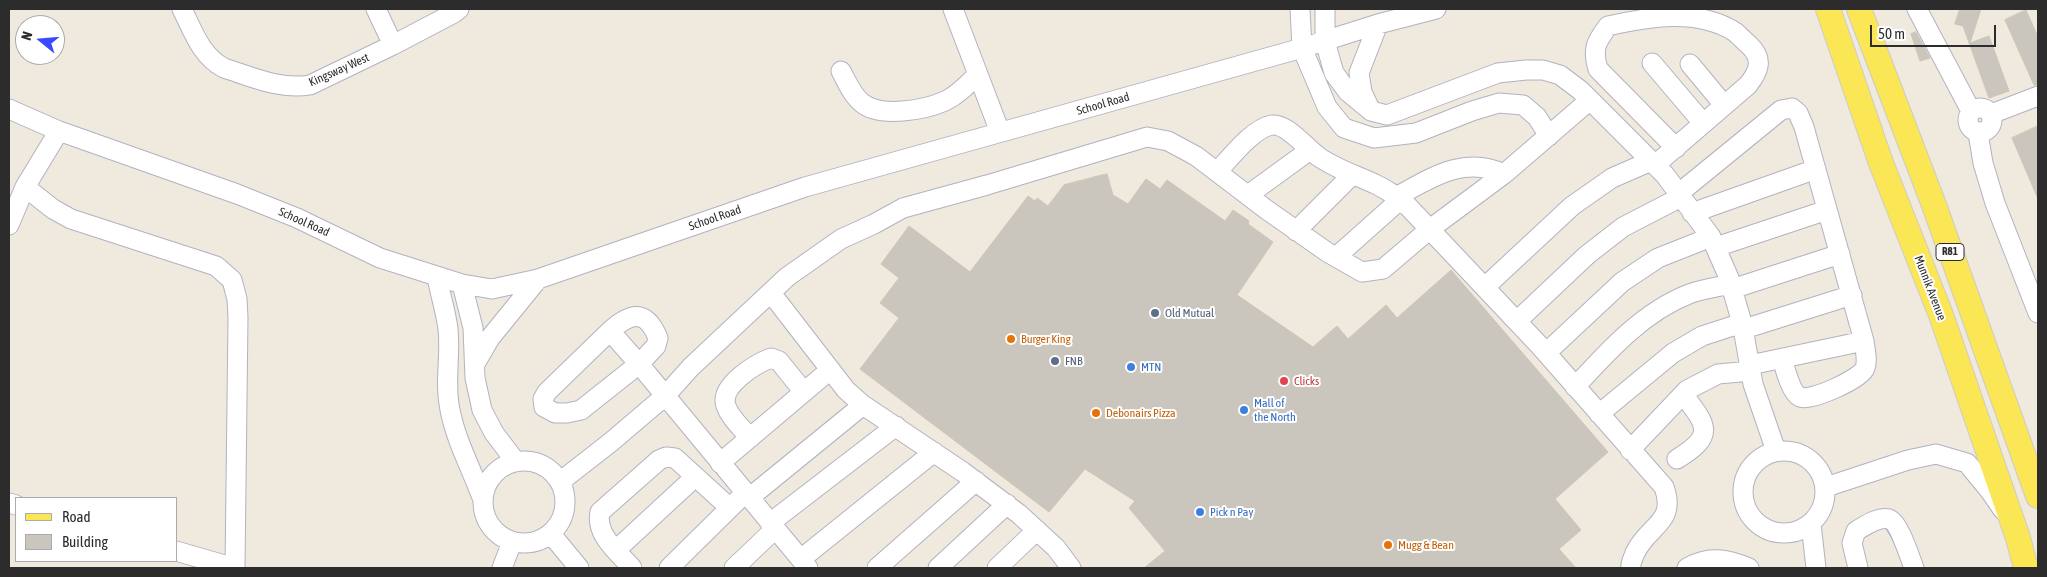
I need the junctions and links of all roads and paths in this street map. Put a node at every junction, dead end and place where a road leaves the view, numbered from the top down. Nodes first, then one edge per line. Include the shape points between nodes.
1 (182, 9) edge
2 (376, 9) edge
3 (459, 9) edge
4 (953, 9) edge
5 (1300, 9) edge
6 (1325, 9) edge
7 (1436, 9) edge
8 (1859, 9) edge
9 (1917, 9) edge
10 (1828, 10) edge
11 (1378, 24) junction
12 (1325, 41) junction
13 (393, 45) junction
14 (1302, 48) junction
15 (1652, 63) dead end
16 (1690, 64) dead end
17 (841, 71) dead end
18 (978, 74) junction
19 (2038, 96) edge
20 (1590, 100) junction
21 (1724, 104) junction
22 (9, 109) edge
23 (1371, 111) junction
24 (1971, 111) junction
25 (1991, 114) junction
26 (1703, 123) junction
27 (59, 131) junction
28 (1000, 132) junction
29 (1978, 133) junction
30 (1548, 136) junction
31 (1676, 148) junction
32 (1310, 150) junction
33 (1653, 163) junction
34 (1816, 169) junction
35 (1217, 172) junction
36 (1504, 174) junction
37 (1352, 175) junction
38 (25, 187) junction
39 (1248, 195) junction
40 (1399, 198) junction
41 (1684, 201) junction
42 (1828, 210) junction
43 (9, 225) edge
44 (1430, 229) junction
45 (1296, 231) junction
46 (1714, 242) junction
47 (1840, 254) junction
48 (1336, 257) junction
49 (436, 277) junction
50 (538, 279) junction
51 (462, 284) junction
52 (1485, 287) junction
53 (1732, 287) junction
54 (770, 293) junction
55 (1852, 295) junction
56 (2038, 313) edge
57 (1517, 321) junction
58 (1743, 326) junction
59 (610, 331) junction
60 (1864, 341) junction
61 (1546, 353) junction
62 (1782, 359) junction
63 (475, 364) junction
64 (639, 364) junction
65 (1750, 368) junction
66 (830, 370) junction
67 (1575, 387) junction
68 (804, 392) junction
69 (1683, 394) junction
70 (665, 396) junction
71 (863, 405) junction
72 (1598, 414) junction
73 (896, 426) junction
74 (750, 438) junction
75 (1630, 450) junction
76 (1776, 451) junction
77 (934, 452) junction
78 (1678, 459) dead end
79 (516, 462) junction
80 (720, 463) junction
81 (695, 477) junction
82 (976, 481) junction
83 (561, 482) junction
84 (1826, 487) junction
85 (747, 495) junction
86 (2038, 496) edge
87 (483, 500) junction
88 (1007, 504) junction
89 (730, 508) junction
90 (1811, 524) junction
91 (773, 526) junction
92 (2013, 526) junction
93 (1037, 530) junction
94 (551, 534) junction
95 (512, 542) junction
96 (616, 550) junction
97 (178, 552) edge
98 (803, 565) edge
99 (1068, 567) edge
100 (1911, 567) edge
101 (235, 568) edge
102 (502, 568) edge
103 (578, 568) edge
104 (632, 568) edge
105 (669, 568) edge
106 (734, 568) edge
107 (877, 568) edge
108 (938, 568) edge
109 (998, 568) edge
110 (1631, 568) edge
111 (1687, 568) edge
112 (1749, 568) edge
113 (1816, 568) edge
114 (1858, 568) edge
115 (2026, 568) edge

1 - 13 street, Kingsway West via 197,41 216,64 284,87 310,85
2 - 13 street
3 - 13 street, Kingsway West
4 - 18 street
5 - 14 street
6 - 12 street
7 - 11 street, School Road
8 - 86 main road, R81 via 1934,205
9 - 24 street
10 - 92 main road, Munnik Avenue / R81
11 - 12 street, School Road
11 - 23 street via 1359,73 1362,92
12 - 14 street, School Road
12 - 23 street via 1334,73 1348,92
14 - 28 street, School Road
14 - 30 street via 1328,107 1344,128 1374,138 1416,133 1499,103 1522,105 1537,117
15 - 26 street
16 - 21 street
17 - 18 street via 863,105 880,111 916,110 945,101 960,92
18 - 28 street
19 - 25 street
20 - 23 street via 1560,75 1526,70 1498,73 1387,115
20 - 30 street
20 - 33 street
21 - 26 street
21 - 31 street via 1748,85 1759,68 1753,49 1734,32 1698,18 1668,16 1608,26 1598,39 1594,55 1598,69
22 - 27 street, School Road
24 - 25 street via 1982,108
24 - 29 street via 1967,121
25 - 29 street via 1992,125
26 - 31 street
27 - 38 street
27 - 49 street, School Road via 237,194 297,218 380,258
28 - 50 street, School Road via 805,186
29 - 56 street via 1983,163 1996,203
30 - 36 street
31 - 33 street
32 - 35 street via 1284,127 1274,124 1262,128 1248,139
32 - 37 street
32 - 39 street
33 - 41 street
33 - 52 street via 1612,178 1572,206
34 - 41 street
34 - 41 street via 1798,113 1792,108 1781,110 1764,122
34 - 42 street
35 - 39 street
35 - 54 street via 1168,141 1147,137 903,208 841,239
36 - 40 street via 1491,168 1472,166 1449,170
36 - 44 street
37 - 40 street
37 - 45 street
38 - 43 street
38 - 101 street via 53,209 71,218 216,266 232,280 238,318
39 - 45 street
40 - 44 street
40 - 48 street
41 - 46 street
41 - 57 street via 1623,227 1587,255
42 - 46 street
42 - 47 street
44 - 48 street via 1383,269 1362,272
44 - 52 street
45 - 48 street
46 - 53 street
46 - 61 street via 1658,258 1622,282
47 - 53 street
47 - 55 street
49 - 51 street, School Road
49 - 87 street via 448,330 449,409
50 - 51 street, School Road via 492,289
50 - 63 street via 490,338
51 - 63 street via 473,328
52 - 57 street
53 - 58 street
53 - 67 street via 1689,294 1657,312 1631,330
54 - 66 street
54 - 70 street
55 - 58 street
55 - 60 street
57 - 61 street
58 - 65 street
58 - 72 street via 1702,336 1673,353
59 - 64 street
59 - 64 street via 624,319 636,316 654,328 658,338 656,346
59 - 64 street via 547,392 543,399 544,407 555,413 581,410
60 - 62 street
60 - 62 street via 1866,358 1862,375 1807,398 1800,398 1794,393
61 - 67 street
62 - 65 street
63 - 79 street via 482,410 494,433
64 - 70 street
65 - 69 street via 1718,374
65 - 76 street
66 - 68 street
66 - 71 street
67 - 72 street
68 - 74 street
68 - 74 street via 779,361 771,358 733,383 726,393 726,405
69 - 75 street
69 - 78 street via 1700,415 1705,428 1696,447
70 - 80 street
70 - 83 street
71 - 73 street
71 - 85 street
72 - 75 street
73 - 77 street
73 - 91 street
74 - 80 street
75 - 110 street via 1664,487 1668,500 1666,514 1640,543
76 - 84 street via 1803,455 1822,474
76 - 90 street via 1753,465 1746,476 1744,504 1760,526 1772,532 1793,533
77 - 82 street
77 - 98 street
79 - 83 street via 530,461 543,465
79 - 87 street via 493,475
80 - 85 street
81 - 89 street
81 - 96 street
81 - 96 street via 675,458 666,457 611,500 598,518 604,537
82 - 88 street
82 - 107 street
83 - 94 street via 565,511
84 - 90 street via 1825,501
84 - 92 street via 1936,454 1967,463
85 - 89 street
85 - 91 street
87 - 95 street via 484,514 490,526
88 - 93 street
88 - 108 street
89 - 105 street
90 - 113 street
91 - 98 street
91 - 106 street
92 - 115 main road, Munnik Avenue / R81
93 - 99 street via 1056,548
93 - 109 street
94 - 95 street via 526,544
94 - 103 street
95 - 102 street
96 - 104 street
97 - 101 street
100 - 114 street via 1895,523 1889,519 1874,521 1856,531 1852,543
111 - 112 street via 1698,562 1718,559

